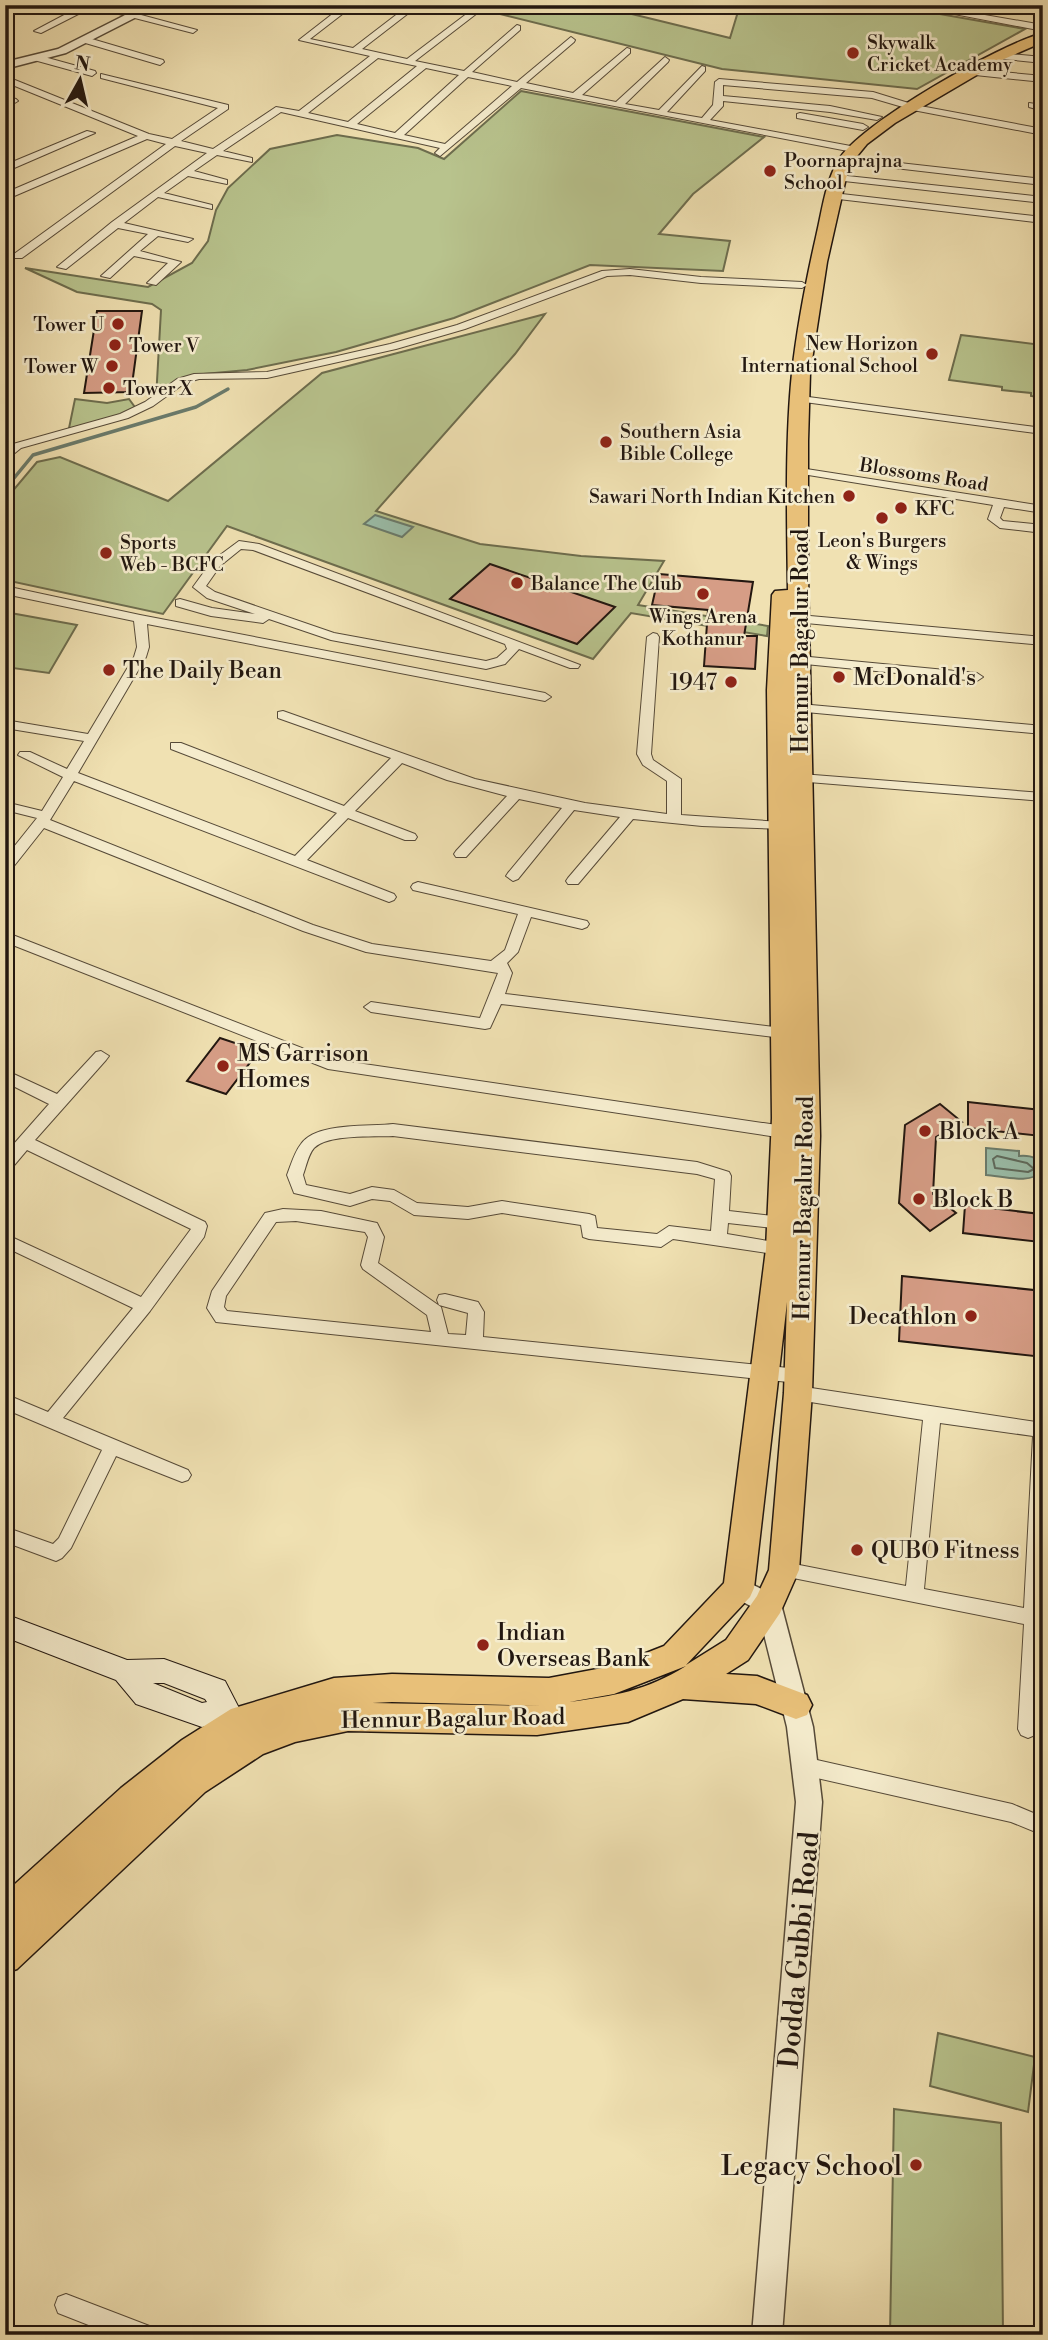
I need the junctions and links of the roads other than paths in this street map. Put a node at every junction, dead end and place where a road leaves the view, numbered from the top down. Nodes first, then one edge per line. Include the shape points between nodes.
1 (18, 5) edge
2 (91, 5) edge
3 (154, 5) edge
4 (350, 5) edge
5 (415, 5) edge
6 (911, 5) edge
7 (5, 11) edge
8 (473, 12) dead end
9 (132, 16) junction
10 (517, 28) dead end
11 (193, 30) dead end
12 (38, 31) dead end
13 (1040, 36) edge
14 (85, 40) junction
15 (571, 40) dead end
16 (354, 51) junction
17 (626, 51) dead end
18 (377, 55) junction
19 (999, 56) junction
20 (37, 58) junction
21 (665, 60) dead end
22 (1043, 60) edge
23 (160, 62) dead end
24 (408, 62) junction
25 (9, 63) edge
26 (424, 65) junction
27 (702, 69) dead end
28 (965, 72) junction
29 (92, 73) dead end
30 (463, 73) junction
31 (104, 76) dead end
32 (5, 79) edge
33 (1043, 79) edge
34 (518, 84) junction
35 (575, 96) junction
36 (718, 102) junction
37 (618, 105) junction
38 (908, 105) junction
39 (1031, 106) dead end
40 (1043, 108) edge
41 (661, 113) junction
42 (301, 114) junction
43 (704, 121) junction
44 (350, 125) junction
45 (1041, 129) edge
46 (90, 133) dead end
47 (146, 136) junction
48 (397, 136) junction
49 (856, 140) junction
50 (172, 143) junction
51 (446, 147) junction
52 (213, 152) junction
53 (437, 156) dead end
54 (249, 160) dead end
55 (5, 169) edge
56 (186, 172) junction
57 (224, 182) dead end
58 (1043, 182) edge
59 (156, 194) junction
60 (830, 195) junction
61 (5, 197) edge
62 (1043, 200) edge
63 (209, 206) dead end
64 (1043, 220) edge
65 (115, 223) junction
66 (156, 232) junction
67 (188, 239) dead end
68 (133, 253) junction
69 (18, 256) dead end
70 (62, 267) dead end
71 (106, 276) dead end
72 (152, 283) dead end
73 (801, 289) junction
74 (801, 399) junction
75 (1043, 431) edge
76 (792, 449) junction
77 (5, 458) edge
78 (800, 471) junction
79 (999, 504) junction
80 (1043, 510) edge
81 (1043, 529) edge
82 (5, 590) edge
83 (189, 593) dead end
84 (180, 603) junction
85 (140, 619) junction
86 (279, 619) junction
87 (799, 619) junction
88 (164, 623) junction
89 (331, 636) junction
90 (653, 637) dead end
91 (1043, 641) edge
92 (512, 642) junction
93 (318, 653) junction
94 (799, 660) junction
95 (574, 665) dead end
96 (977, 677) dead end
97 (545, 697) dead end
98 (800, 708) junction
99 (283, 715) dead end
100 (5, 724) edge
101 (1043, 730) edge
102 (93, 739) junction
103 (176, 746) dead end
104 (25, 755) dead end
105 (400, 757) junction
106 (70, 772) junction
107 (801, 778) junction
108 (518, 792) junction
109 (1043, 797) edge
110 (571, 805) junction
111 (5, 806) edge
112 (345, 814) junction
113 (630, 814) junction
114 (44, 819) junction
115 (674, 819) junction
116 (781, 826) junction
117 (410, 837) dead end
118 (461, 854) dead end
119 (298, 860) junction
120 (6, 866) edge
121 (513, 876) dead end
122 (573, 881) dead end
123 (418, 887) dead end
124 (389, 897) dead end
125 (525, 912) junction
126 (582, 924) dead end
127 (5, 937) edge
128 (495, 965) junction
129 (496, 998) junction
130 (371, 1007) dead end
131 (782, 1033) junction
132 (102, 1056) dead end
133 (5, 1075) edge
134 (59, 1102) junction
135 (795, 1134) junction
136 (27, 1143) junction
137 (5, 1165) edge
138 (720, 1216) junction
139 (781, 1223) junction
140 (719, 1238) junction
141 (5, 1240) edge
142 (780, 1249) junction
143 (445, 1300) dead end
144 (144, 1306) junction
145 (441, 1339) junction
146 (474, 1342) junction
147 (766, 1372) junction
148 (798, 1384) junction
149 (5, 1401) edge
150 (932, 1415) junction
151 (51, 1421) junction
152 (1042, 1430) edge
153 (112, 1447) junction
154 (182, 1475) dead end
155 (5, 1534) edge
156 (784, 1570) junction
157 (739, 1588) junction
158 (915, 1595) junction
159 (769, 1604) junction
160 (1038, 1619) edge
161 (5, 1625) edge
162 (681, 1685) junction
163 (796, 1705) junction
164 (240, 1724) junction
165 (1028, 1729) dead end
166 (808, 1767) junction
167 (1043, 1826) edge
168 (5, 1915) edge
169 (5, 1957) edge
170 (66, 2305) dead end
171 (145, 2335) edge
172 (767, 2335) edge

1 - 7 street
2 - 9 street
2 - 12 street
3 - 9 street
4 - 16 street via 303,40
5 - 16 street
6 - 13 street
8 - 24 street
9 - 11 street
9 - 14 street
10 - 30 street
13 - 19 main road, Hennur Bagalur Road
13 - 28 main road, Hennur Bagalur Road via 991,52
14 - 20 street
14 - 23 street
15 - 34 street
16 - 18 street
17 - 35 street
18 - 24 street
18 - 42 street
19 - 22 street
19 - 28 main road, Hennur Bagalur Road
20 - 25 street
20 - 29 street
21 - 37 street
24 - 26 street
26 - 30 street
26 - 44 street
27 - 41 street
28 - 33 street
28 - 38 main road, Hennur Bagalur Road
30 - 34 street
30 - 48 street via 440,100
31 - 50 street via 225,107
32 - 47 street
34 - 35 street
34 - 51 street
35 - 37 street
36 - 38 street via 719,82 873,95
36 - 43 street
36 - 49 street
36 - 49 street via 830,109
37 - 41 street
38 - 45 street
38 - 49 main road, Hennur Bagalur Road
38 - 49 main road, Hennur Bagalur Road via 861,141
39 - 40 street
41 - 43 street
42 - 44 street
42 - 52 street via 279,109
43 - 49 street
44 - 48 street
46 - 55 street
47 - 50 street
47 - 61 street
48 - 51 street
49 - 58 street
49 - 60 main road, Hennur Bagalur Road via 832,159
50 - 52 street
50 - 69 street
51 - 53 street
52 - 54 street
52 - 56 street
56 - 57 street
56 - 59 street
59 - 63 street
59 - 65 street
60 - 62 street
60 - 64 street
60 - 73 main road, Hennur Bagalur Road
60 - 74 main road, Hennur Bagalur Road
65 - 66 street
65 - 70 street
66 - 67 street
66 - 68 street
68 - 71 street
68 - 72 street via 176,262
73 - 76 main road, Hennur Bagalur Road via 788,379
73 - 77 street via 625,277 607,280 574,288 471,331 269,382 222,382 198,376 124,416 17,446
74 - 75 street
74 - 76 main road, Hennur Bagalur Road
76 - 78 main road, Hennur Bagalur Road
76 - 116 main road, Hennur Bagalur Road via 778,690
78 - 79 street, Blossoms Road
78 - 87 main road, Hennur Bagalur Road
79 - 80 street, Blossoms Road
79 - 81 street via 994,519 1000,524
82 - 85 street
83 - 84 street
84 - 86 street via 252,619
84 - 88 street
85 - 88 street
85 - 102 street via 140,657
86 - 89 street
86 - 92 street via 211,595 199,587 202,580 228,551 239,545 254,547
87 - 91 street
87 - 94 main road, Hennur Bagalur Road
88 - 93 street
89 - 92 street via 486,665 507,656 513,650
89 - 93 street
90 - 115 street via 644,754 648,762 674,779
92 - 95 street
93 - 97 street
94 - 96 street
94 - 98 main road, Hennur Bagalur Road
98 - 101 street
98 - 107 main road, Hennur Bagalur Road
99 - 105 street
100 - 102 street
102 - 106 street
103 - 112 street
104 - 106 street
105 - 108 street via 468,782
105 - 112 street
106 - 114 street
106 - 119 street
107 - 109 street
107 - 135 main road, Hennur Bagalur Road
108 - 110 street
108 - 118 street
110 - 113 street
110 - 121 street
111 - 114 street
112 - 117 street
112 - 119 street
113 - 115 street
113 - 122 street
114 - 120 street
114 - 128 street via 308,928 371,949
115 - 116 street
116 - 131 main road, Hennur Bagalur Road
119 - 124 street
123 - 125 street
125 - 126 street
125 - 128 street via 511,952
127 - 135 street via 328,1064
128 - 129 street via 505,973
129 - 130 street via 485,1024
129 - 131 street
131 - 135 main road, Hennur Bagalur Road via 785,1118
132 - 134 street
133 - 134 street
134 - 136 street
135 - 139 main road, Hennur Bagalur Road
135 - 148 main road, Hennur Bagalur Road
136 - 137 street
136 - 144 street via 199,1226
138 - 139 street
138 - 140 street
138 - 140 street via 723,1176 697,1168 393,1130 324,1134 307,1145 295,1175 300,1189 350,1200 372,1193 394,1196 414,1209 468,1213 502,1207 589,1220 589,1233 661,1241 669,1232
139 - 142 main road, Hennur Bagalur Road
140 - 142 street
141 - 144 street
142 - 147 main road, Hennur Bagalur Road
143 - 146 street via 477,1312
144 - 151 street
145 - 145 street via 435,1312 369,1265 376,1237 371,1227 334,1218 271,1217 218,1295 215,1308 222,1317
145 - 146 street
146 - 147 street
147 - 148 street
147 - 157 main road, Hennur Bagalur Road
148 - 150 street
148 - 156 main road, Hennur Bagalur Road
149 - 151 street
150 - 152 street
150 - 158 street
151 - 153 street
152 - 160 street
153 - 154 street
153 - 155 street via 65,1544 56,1553
156 - 158 street
156 - 159 main road, Hennur Bagalur Road
157 - 159 street
157 - 164 main road, Hennur Bagalur Road via 675,1656 614,1680 549,1692 392,1688 334,1692
158 - 160 street
159 - 162 main road, Hennur Bagalur Road via 737,1650
159 - 163 street, Dodda Gubbi Road
160 - 165 street
161 - 164 main road via 126,1672 146,1695
162 - 163 main road via 757,1689
162 - 164 main road, Hennur Bagalur Road via 628,1708 537,1721 348,1717 295,1728
163 - 166 street, Dodda Gubbi Road
164 - 168 main road, Hennur Bagalur Road via 193,1751 132,1799
164 - 169 main road, Hennur Bagalur Road via 193,1782
166 - 167 street via 1012,1812
166 - 172 street, Dodda Gubbi Road via 807,1846
170 - 171 street

